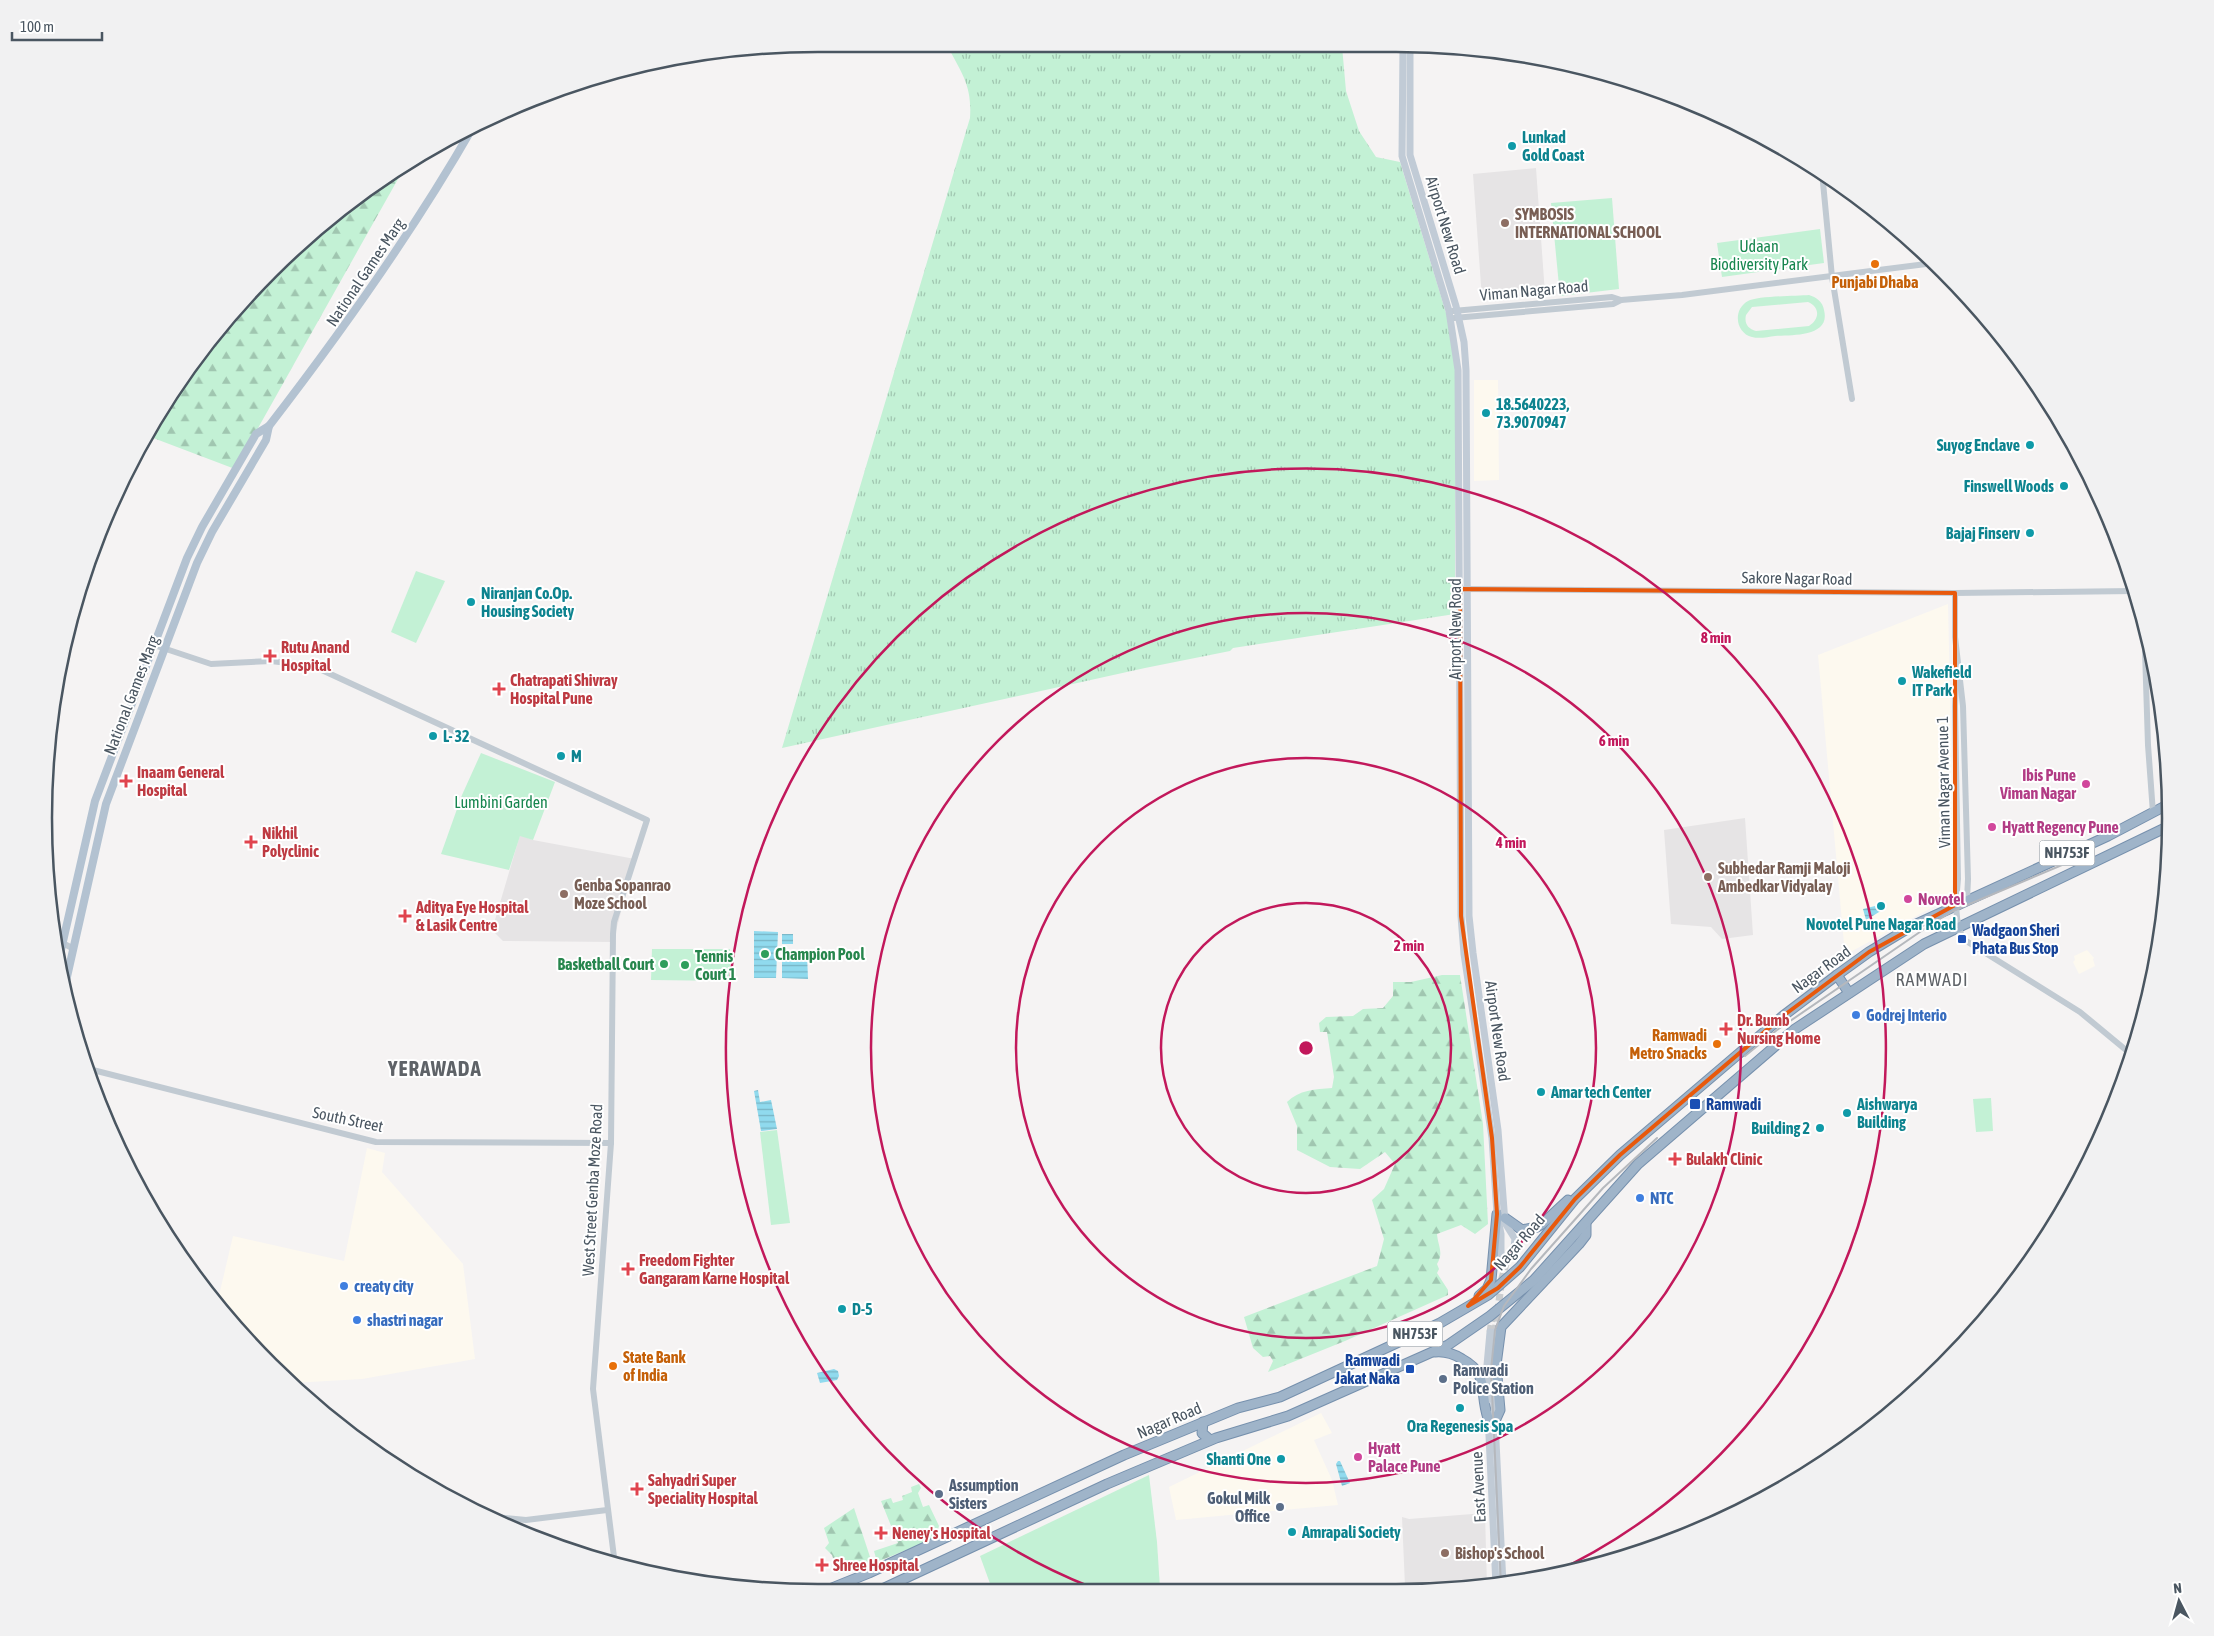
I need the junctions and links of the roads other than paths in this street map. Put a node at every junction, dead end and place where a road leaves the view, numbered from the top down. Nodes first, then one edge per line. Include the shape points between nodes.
1 (1403, 52) edge
2 (1410, 53) edge
3 (466, 138) edge
4 (1823, 183) edge
5 (1924, 264) edge
6 (1832, 277) junction
7 (1450, 314) junction
8 (1458, 314) junction
9 (1852, 399) dead end
10 (269, 426) junction
11 (1460, 589) junction
12 (1468, 589) junction
13 (2127, 592) edge
14 (1955, 594) junction
15 (154, 645) junction
16 (164, 649) junction
17 (1957, 657) junction
18 (2145, 662) edge
19 (2162, 808) edge
20 (2153, 813) junction
21 (2162, 830) edge
22 (1967, 900) junction
23 (1956, 906) junction
24 (1968, 922) junction
25 (1957, 926) junction
26 (1963, 940) junction
27 (63, 941) edge
28 (63, 945) edge
29 (72, 948) junction
30 (68, 970) edge
31 (1837, 974) junction
32 (1850, 993) junction
33 (2125, 1050) edge
34 (96, 1071) edge
35 (611, 1144) junction
36 (1579, 1195) junction
37 (1501, 1216) junction
38 (1586, 1224) junction
39 (1508, 1257) tunnel mouth
40 (1501, 1261) tunnel mouth
41 (1468, 1306) junction
42 (1493, 1332) tunnel mouth
43 (1433, 1352) junction
44 (1492, 1419) junction
45 (1203, 1422) junction
46 (1188, 1428) junction
47 (1210, 1440) junction
48 (1195, 1446) junction
49 (607, 1510) junction
50 (510, 1518) edge
51 (614, 1555) edge
52 (1502, 1576) edge
53 (1496, 1577) edge
54 (842, 1584) edge
55 (893, 1584) edge

1 - 7 main road, Airport New Road via 1402,156
2 - 8 main road, Airport New Road via 1410,154
3 - 10 main road, National Games Marg via 442,182 368,295
4 - 6 street
5 - 6 street, Viman Nagar Road
6 - 8 street, Viman Nagar Road
6 - 9 street
7 - 8 street, Viman Nagar Road
7 - 11 main road, Airport New Road via 1458,370
8 - 12 main road, Airport New Road via 1466,376
10 - 15 main road, National Games Marg via 256,434 202,527
10 - 16 main road, National Games Marg via 266,440 205,546
11 - 12 street, Sakore Nagar Road
11 - 37 main road, Airport New Road via 1461,916
12 - 14 street, Sakore Nagar Road
12 - 37 main road, Airport New Road via 1469,916 1496,1111
13 - 14 street, Sakore Nagar Road
14 - 17 street, Viman Nagar Avenue 1
15 - 16 street
15 - 27 main road, National Games Marg via 95,800
16 - 29 main road, National Games Marg via 106,804
16 - 35 street, West Street Genba Moze Road via 211,664 270,662 313,666 647,820 614,922
17 - 22 street, Viman Nagar Avenue 1 via 1963,706
17 - 23 street, Viman Nagar Avenue 1
18 - 20 street
19 - 20 highway, Nagar Road / NH753F
20 - 22 highway, Nagar Road / NH753F
21 - 24 highway, Nagar Road / NH753F
22 - 23 highway, Nagar Road / NH753F
23 - 25 street, Viman Nagar Avenue 1
23 - 31 highway, Nagar Road / NH753F via 1912,926
24 - 25 highway, Nagar Road / NH753F
24 - 26 street
25 - 26 street
25 - 32 highway, Nagar Road / NH753F
26 - 33 street via 2080,1012
28 - 29 street
29 - 30 main road, National Games Marg
31 - 32 highway
31 - 36 highway, Nagar Road / NH753F via 1634,1142
32 - 38 highway, Nagar Road / NH753F via 1795,1029 1672,1133 1620,1183
34 - 35 street, South Street via 376,1142
35 - 49 street, West Street Genba Moze Road via 594,1386
36 - 37 highway via 1565,1202 1537,1227 1522,1230
36 - 41 highway, Nagar Road / NH753F via 1498,1288
37 - 39 main road via 1515,1239
37 - 40 main road
37 - 41 highway via 1491,1280 1487,1289
38 - 43 highway, Nagar Road / NH753F via 1546,1268 1506,1304
38 - 44 highway via 1586,1235 1579,1244 1501,1327 1496,1364 1500,1410
41 - 45 highway, Nagar Road / NH753F via 1440,1323 1280,1397 1238,1408
42 - 44 main road
43 - 44 highway via 1450,1353 1472,1364 1479,1372 1484,1406
43 - 47 highway, Nagar Road / NH753F via 1288,1416
44 - 52 main road, East Avenue
44 - 53 main road, East Avenue
45 - 46 highway, Nagar Road / NH753F
45 - 47 highway via 1202,1434
46 - 48 highway via 1196,1436
46 - 54 highway, Nagar Road / NH753F
47 - 48 highway, Nagar Road / NH753F
48 - 55 highway, Nagar Road / NH753F
49 - 50 street via 526,1520
49 - 51 street, West Street Genba Moze Road

